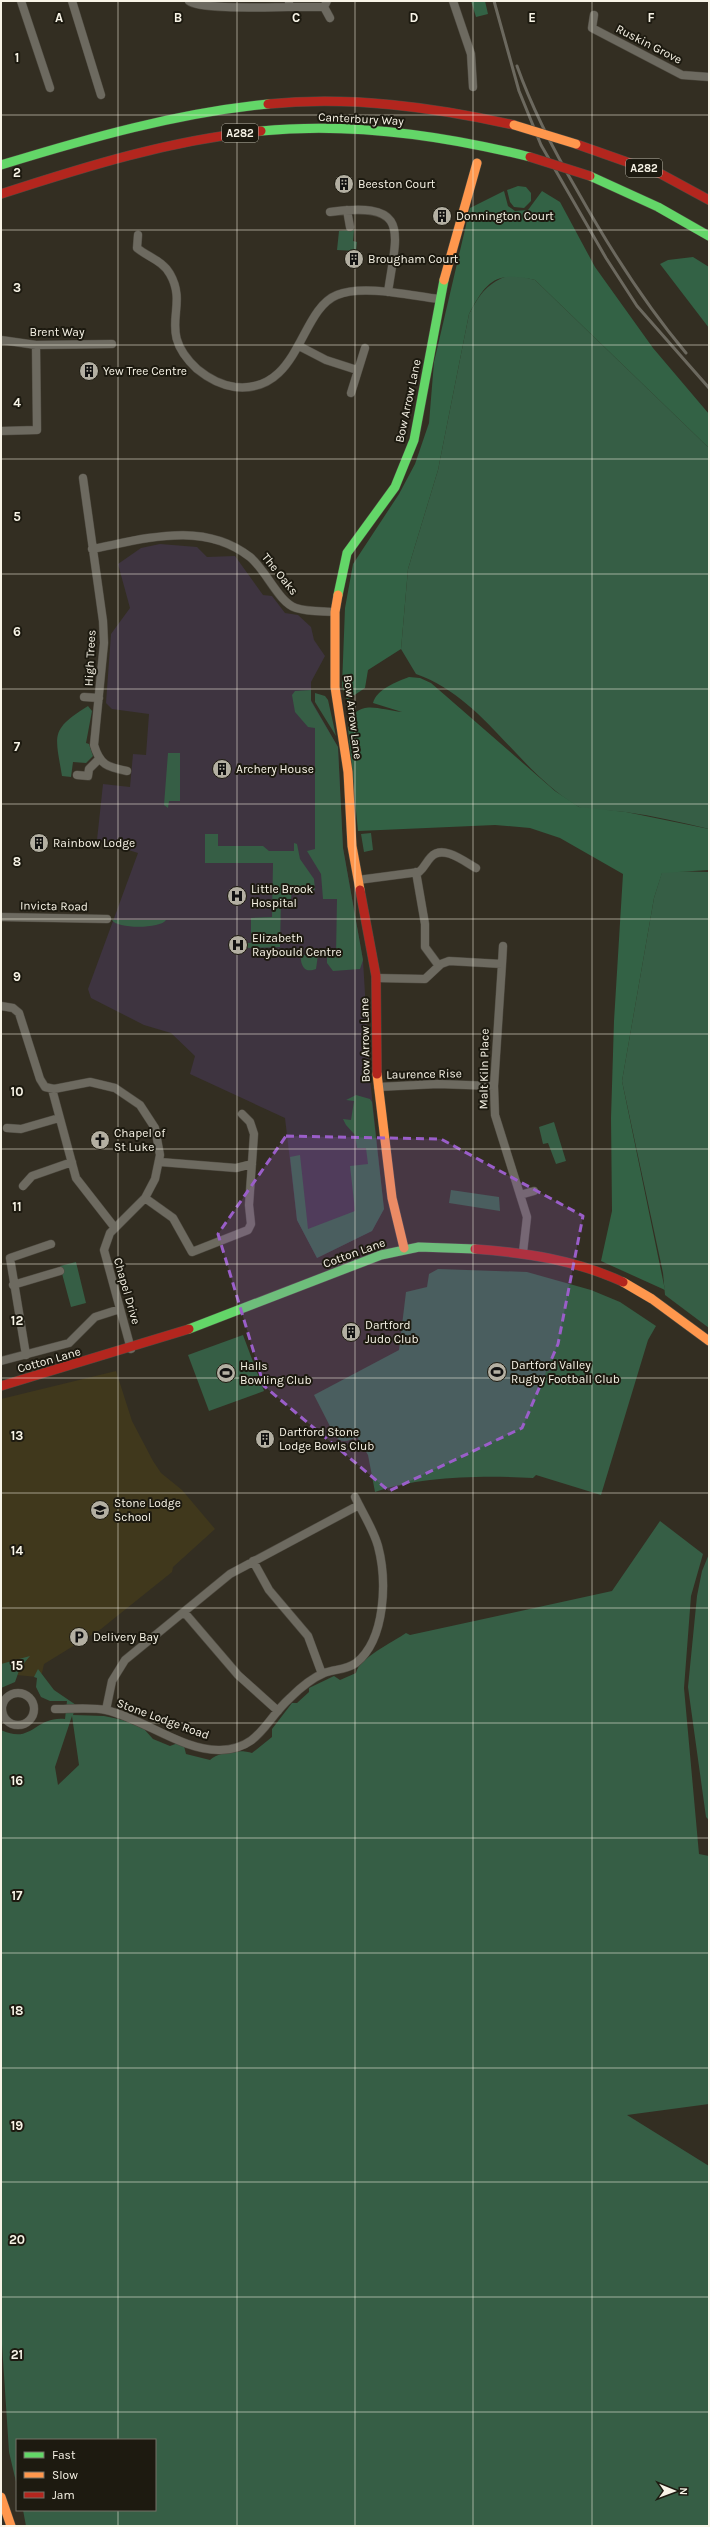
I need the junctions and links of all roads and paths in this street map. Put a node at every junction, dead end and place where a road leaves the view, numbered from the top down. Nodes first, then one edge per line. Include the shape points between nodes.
1 (21, 1) edge
2 (72, 1) edge
3 (189, 1) edge
4 (453, 1) edge
5 (289, 4) edge
6 (326, 4) edge
7 (594, 15) dead end
8 (330, 18) dead end
9 (709, 77) edge
10 (474, 86) dead end
11 (50, 88) dead end
12 (101, 95) dead end
13 (477, 163) dead end
14 (1, 165) edge
15 (1, 194) edge
16 (709, 200) edge
17 (347, 210) junction
18 (332, 212) dead end
19 (350, 227) dead end
20 (138, 235) dead end
21 (709, 236) edge
22 (388, 292) junction
23 (440, 299) junction
24 (1, 340) edge
25 (112, 344) dead end
26 (36, 345) junction
27 (299, 346) junction
28 (364, 348) dead end
29 (357, 370) junction
30 (351, 393) dead end
31 (1, 431) edge
32 (83, 478) dead end
33 (92, 549) junction
34 (336, 612) junction
35 (84, 698) dead end
36 (99, 698) junction
37 (99, 759) junction
38 (127, 771) dead end
39 (77, 775) dead end
40 (476, 868) dead end
41 (416, 872) junction
42 (358, 880) junction
43 (1, 917) edge
44 (106, 919) dead end
45 (503, 946) dead end
46 (502, 964) junction
47 (439, 966) junction
48 (376, 978) junction
49 (1, 1006) edge
50 (494, 1086) junction
51 (378, 1087) junction
52 (52, 1089) junction
53 (242, 1114) dead end
54 (59, 1118) junction
55 (7, 1128) dead end
56 (72, 1162) junction
57 (160, 1162) junction
58 (252, 1164) junction
59 (23, 1186) dead end
60 (534, 1191) dead end
61 (520, 1195) junction
62 (145, 1198) junction
63 (115, 1228) junction
64 (51, 1244) dead end
65 (404, 1248) junction
66 (523, 1252) junction
67 (60, 1271) dead end
68 (13, 1285) junction
69 (120, 1309) junction
70 (709, 1341) edge
71 (131, 1349) junction
72 (26, 1355) junction
73 (1, 1361) edge
74 (1, 1386) edge
75 (253, 1561) junction
76 (184, 1612) junction
77 (322, 1674) junction
78 (2, 1702) edge
79 (55, 1709) dead end
80 (106, 1710) junction
81 (278, 1711) junction
82 (2, 1718) edge
83 (1, 2497) edge
84 (11, 2526) edge

1 - 11 street
2 - 12 street
3 - 5 street via 201,6
4 - 10 street via 471,54
5 - 6 street
6 - 8 street
7 - 9 street, Ruskin Grove via 592,28 682,75
13 - 23 main road, Bow Arrow Lane
14 - 16 main road, Canterbury Way / A282, bridge via 80,140 174,116 306,100 383,102 452,112 514,125 661,174
15 - 21 main road, Canterbury Way / A282, bridge via 180,143 282,129 381,130 448,138 530,157 590,176 658,207
17 - 18 street
17 - 19 street
17 - 22 street via 366,209 378,212 386,217 394,228 397,243
20 - 27 street via 137,248 170,273 176,291 177,343 187,358 210,378 236,387 256,384 277,373
22 - 23 street
22 - 27 street via 347,292 332,297 318,312
23 - 34 main road, Bow Arrow Lane via 414,440 395,487 348,553
24 - 26 street, Brent Way
25 - 26 street, Brent Way
26 - 31 street via 37,430
27 - 29 street via 326,360
28 - 29 street
29 - 30 street
32 - 33 street, High Trees
33 - 34 street, The Oaks via 181,534 210,538 236,548 256,562 289,605 302,609
33 - 36 street, High Trees via 104,643
34 - 42 main road, Bow Arrow Lane via 334,687 342,724 352,846
35 - 36 street
36 - 37 street, High Trees via 94,745
37 - 38 street via 108,768
37 - 39 street via 89,768 88,776
40 - 41 street via 455,855 439,853 431,856 424,868
41 - 42 street
41 - 47 street via 425,924 425,947
42 - 48 main road, Bow Arrow Lane
43 - 44 street, Invicta Road
45 - 46 street, Malt Kiln Place
46 - 47 street via 450,961
46 - 50 street, Malt Kiln Place
47 - 48 street via 424,979
48 - 51 main road, Bow Arrow Lane via 375,1046
49 - 52 street via 13,1008 19,1013 41,1082 45,1087
50 - 51 street, Laurence Rise via 438,1084
50 - 61 street, Malt Kiln Place via 495,1115
51 - 65 main road, Bow Arrow Lane via 392,1198
52 - 54 street
52 - 57 street, Chapel Drive via 79,1083 94,1083 108,1085 127,1094 144,1109 153,1124
53 - 58 street via 250,1122 254,1134
54 - 55 street via 21,1129
54 - 56 street
56 - 59 street via 32,1176
56 - 63 street via 79,1184
57 - 58 street via 236,1168
57 - 62 street, Chapel Drive
58 - 62 street via 249,1205 251,1224 248,1230 197,1252 191,1252 178,1224
60 - 61 street
61 - 66 street, Malt Kiln Place via 526,1214
62 - 63 street, Chapel Drive
63 - 69 street, Chapel Drive via 107,1239 104,1254
64 - 68 street via 10,1258
65 - 66 main road, Cotton Lane
65 - 71 main road, Cotton Lane via 355,1263 236,1312
66 - 70 main road, Cotton Lane via 566,1259 625,1281 668,1308
67 - 68 street
68 - 72 street
69 - 71 street, Chapel Drive
69 - 72 street via 95,1317 69,1343
71 - 74 main road, Cotton Lane
72 - 73 street
75 - 76 street via 230,1574
75 - 77 street via 268,1590 308,1636
75 - 77 street via 357,1501 374,1536 380,1557 379,1625 370,1647 357,1661 345,1669
76 - 80 street via 120,1666 110,1685
76 - 81 street via 245,1682
77 - 81 street via 295,1692
78 - 82 street
78 - 82 street via 14,1693 23,1694 31,1700 34,1708 31,1719 24,1725 11,1724
79 - 80 street, Stone Lodge Road
80 - 81 street, Stone Lodge Road via 199,1747 220,1750 238,1747 260,1735
83 - 84 main road

